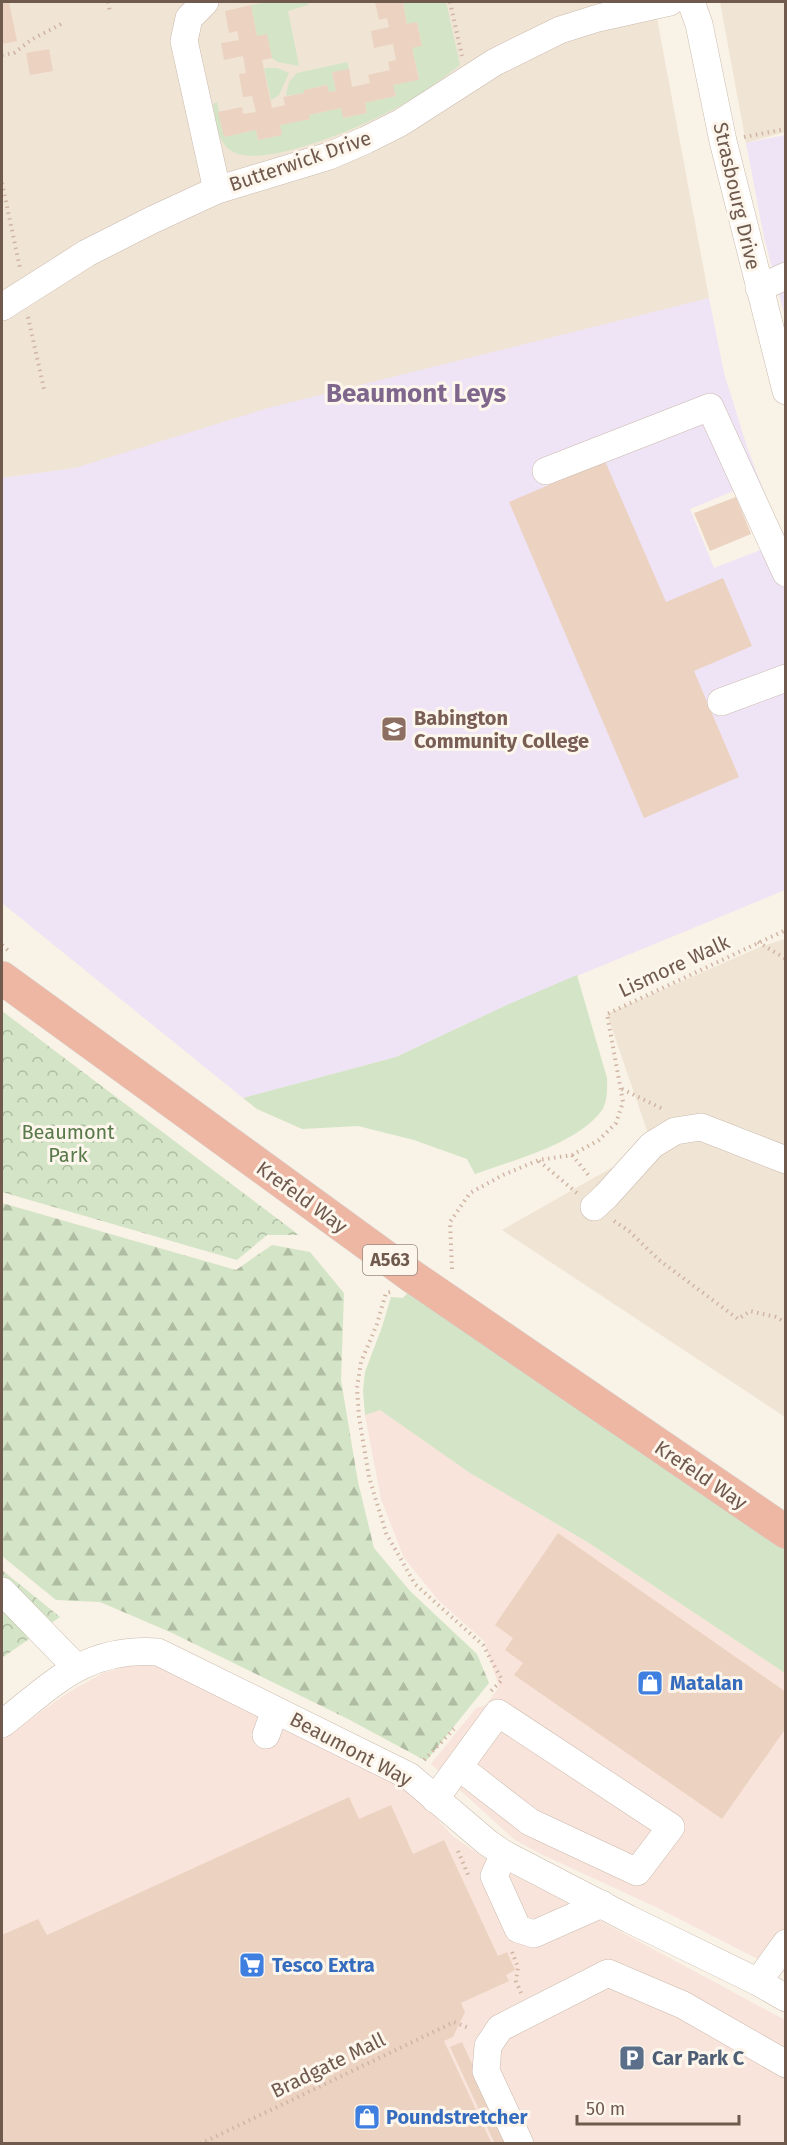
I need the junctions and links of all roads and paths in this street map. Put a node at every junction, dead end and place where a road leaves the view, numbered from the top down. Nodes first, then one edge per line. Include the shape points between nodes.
1 (108, 2) edge
2 (205, 2) edge
3 (450, 2) edge
4 (670, 2) edge
5 (691, 2) edge
6 (599, 10) edge
7 (110, 12) dead end
8 (63, 23) dead end
9 (2, 55) edge
10 (467, 79) junction
11 (786, 129) edge
12 (723, 141) junction
13 (218, 190) junction
14 (786, 276) edge
15 (759, 288) junction
16 (2, 307) edge
17 (786, 391) edge
18 (546, 471) dead end
19 (786, 573) edge
20 (786, 678) edge
21 (721, 702) dead end
22 (786, 930) edge
23 (758, 942) junction
24 (786, 958) edge
25 (2, 978) edge
26 (622, 1089) junction
27 (701, 1127) junction
28 (539, 1160) junction
29 (786, 1160) edge
30 (594, 1207) junction
31 (452, 1269) dead end
32 (394, 1292) dead end
33 (786, 1323) edge
34 (786, 1533) edge
35 (2, 1591) edge
36 (76, 1667) junction
37 (486, 1696) dead end
38 (275, 1710) junction
39 (2, 1724) edge
40 (455, 1728) dead end
41 (267, 1736) dead end
42 (459, 1767) junction
43 (409, 1776) junction
44 (435, 1799) junction
45 (455, 1845) dead end
46 (504, 1854) junction
47 (473, 1885) dead end
48 (602, 1905) junction
49 (786, 1943) edge
50 (510, 1949) dead end
51 (758, 1982) junction
52 (521, 1993) dead end
53 (786, 1998) edge
54 (469, 2028) dead end
55 (784, 2060) edge
56 (200, 2144) edge
57 (520, 2144) edge

1 - 7 path
2 - 13 street via 189,18 184,41
3 - 10 path
4 - 6 street, Butterwick Drive
5 - 12 street, Strasbourg Drive
6 - 10 street, Butterwick Drive
8 - 9 path
10 - 13 street, Butterwick Drive via 400,123 366,140 329,156
11 - 12 path
12 - 15 street, Strasbourg Drive
13 - 16 street, Butterwick Drive via 87,253
14 - 15 street
15 - 17 street, Strasbourg Drive
18 - 19 street via 710,406
20 - 21 street
22 - 23 path, Lismore Walk
23 - 24 path
23 - 26 path, Lismore Walk via 608,1014
25 - 34 highway, Krefeld Way / A563 via 413,1277
26 - 27 path
26 - 28 path, Lismore Walk via 623,1102 616,1123 598,1140 572,1155
27 - 29 street
27 - 30 street via 675,1131 652,1145
28 - 30 path
28 - 31 path, Lismore Walk via 470,1193 450,1222
30 - 33 path via 738,1320 750,1311
32 - 37 path via 386,1293 361,1362 357,1388 369,1477 386,1533 415,1584 483,1645 493,1662 502,1680
35 - 36 street
36 - 38 street, Beaumont Way via 116,1653 158,1652
36 - 39 street, Beaumont Way
38 - 41 street
38 - 43 street, Beaumont Way
40 - 43 path
42 - 42 street via 498,1713 671,1827 637,1872 530,1822
42 - 44 street
43 - 44 street, Beaumont Way
44 - 46 street, Beaumont Way
45 - 47 path
46 - 48 street, Beaumont Way
46 - 48 street via 494,1876 518,1929 534,1934
48 - 51 street, Beaumont Way
49 - 51 street
50 - 52 path via 518,1967 516,1981
51 - 53 street, Beaumont Way
54 - 56 path, Bradgate Mall via 454,2022
55 - 57 street via 683,2005 608,1973 500,2028 488,2046 486,2071

